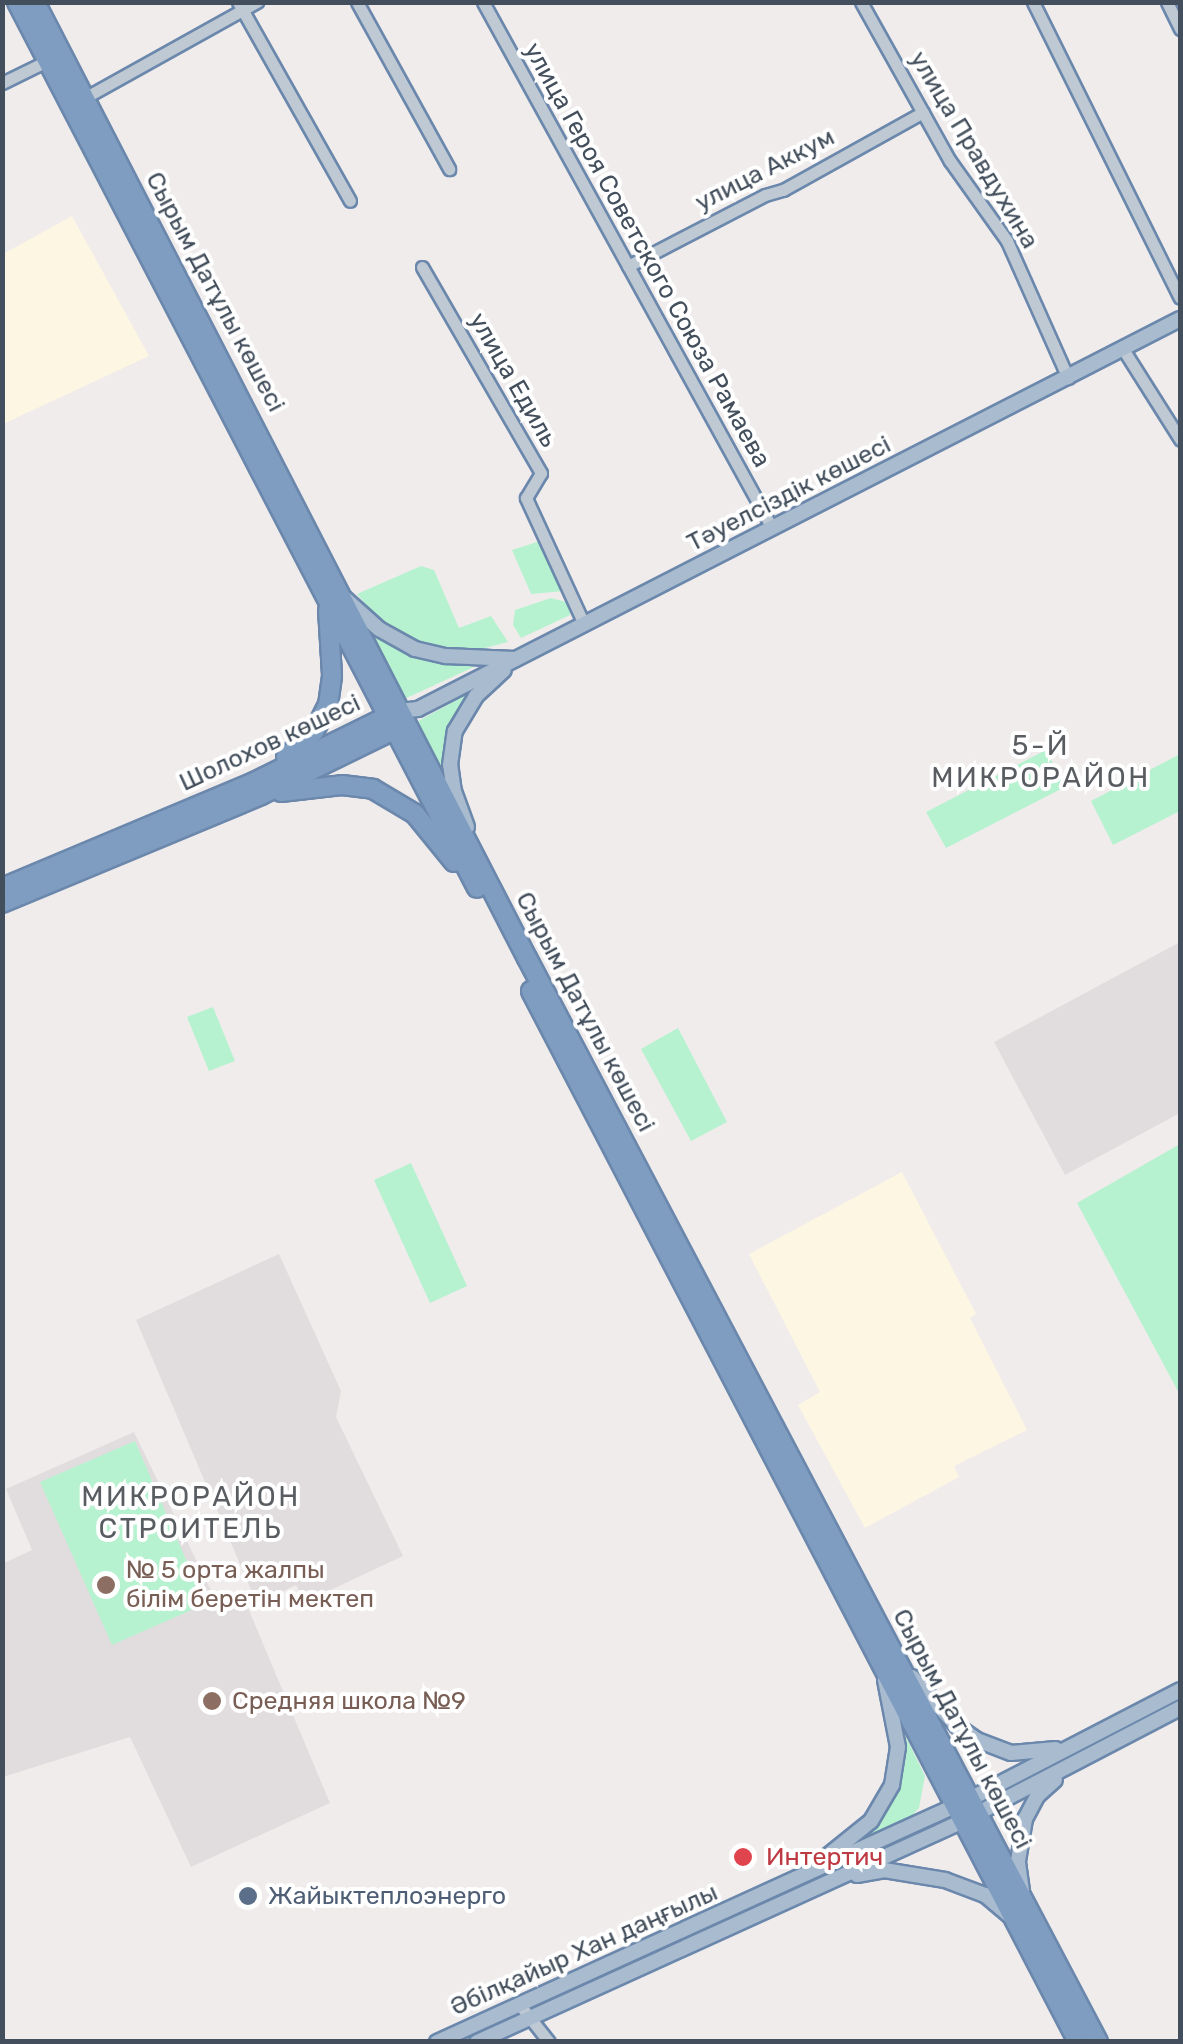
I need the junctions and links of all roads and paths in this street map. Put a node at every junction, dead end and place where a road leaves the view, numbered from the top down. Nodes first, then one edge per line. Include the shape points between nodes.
1 (17, 2) edge
2 (35, 2) edge
3 (257, 2) edge
4 (357, 2) edge
5 (482, 2) edge
6 (861, 2) edge
7 (1033, 2) edge
8 (1167, 2) edge
9 (241, 7) edge
10 (1180, 29) edge
11 (54, 57) junction
12 (2, 83) edge
13 (78, 102) junction
14 (922, 112) junction
15 (449, 169) dead end
16 (350, 201) dead end
17 (628, 266) junction
18 (422, 267) dead end
19 (1180, 298) edge
20 (1180, 318) edge
21 (1123, 349) junction
22 (1068, 378) junction
23 (1180, 439) edge
24 (772, 528) junction
25 (333, 597) junction
26 (584, 624) junction
27 (516, 659) junction
28 (401, 718) junction
29 (257, 789) junction
30 (2, 888) edge
31 (485, 890) junction
32 (2, 903) edge
33 (888, 1658) junction
34 (1180, 1690) edge
35 (1180, 1708) edge
36 (1076, 1744) junction
37 (1084, 1758) junction
38 (966, 1810) junction
39 (836, 1878) junction
40 (786, 1883) junction
41 (1023, 1898) junction
42 (1017, 1922) junction
43 (519, 2004) junction
44 (531, 2016) junction
45 (437, 2042) edge
46 (477, 2042) edge
47 (549, 2042) edge
48 (1078, 2042) edge
49 (1098, 2042) edge

1 - 11 highway, Сырым Датұлы көшесі
2 - 11 highway, Сырым Датұлы көшесі
3 - 9 street
4 - 15 street
5 - 17 street, улица Героя Советского Союза Рамаева
6 - 14 street, улица Правдухина
7 - 19 street
8 - 10 street
9 - 13 street
9 - 16 street
11 - 12 street
11 - 13 highway, Сырым Датұлы көшесі
13 - 25 highway, Сырым Датұлы көшесі
14 - 17 street, улица Аккум
14 - 22 street, улица Правдухина via 1007,241
17 - 24 street, улица Героя Советского Союза Рамаева
18 - 26 street, улица Едиль via 541,473 526,498
20 - 21 main road, Тәуелсіздік көшесі
21 - 22 main road, Тәуелсіздік көшесі
21 - 23 street
22 - 24 main road, Тәуелсіздік көшесі
24 - 26 main road, Тәуелсіздік көшесі
25 - 27 main road via 415,649
25 - 28 highway, Сырым Датұлы көшесі
25 - 29 highway via 328,706 301,746
26 - 27 main road, Тәуелсіздік көшесі
27 - 28 main road, Тәуелсіздік көшесі
27 - 31 main road via 464,712 451,748 454,792
28 - 29 highway, Шолохов көшесі
28 - 31 highway, Сырым Датұлы көшесі
29 - 30 highway, Шолохов көшесі via 174,815
29 - 31 highway via 373,789 415,814
29 - 32 highway, Шолохов көшесі
31 - 33 highway, Сырым Датұлы көшесі
33 - 36 main road via 977,1740 1028,1754
33 - 38 highway, Сырым Датұлы көшесі
33 - 40 main road via 898,1747 892,1785 872,1821
34 - 36 main road, Әбілқайыр Хан даңғылы
35 - 37 main road, Әбілқайыр Хан даңғылы
36 - 38 main road, Әбілқайыр Хан даңғылы
37 - 38 main road, Әбілқайыр Хан даңғылы
37 - 41 main road via 1028,1808 1019,1847
38 - 39 main road, Әбілқайыр Хан даңғылы
38 - 40 main road, Әбілқайыр Хан даңғылы
38 - 41 highway, Сырым Датұлы көшесі
38 - 42 highway, Сырым Датұлы көшесі
39 - 42 main road via 884,1870 945,1880 985,1894
39 - 44 main road, Әбілқайыр Хан даңғылы
40 - 43 main road, Әбілқайыр Хан даңғылы
41 - 49 highway, Сырым Датұлы көшесі
42 - 48 highway, Сырым Датұлы көшесі
43 - 44 street
43 - 45 main road, Әбілқайыр Хан даңғылы
44 - 46 main road, Әбілқайыр Хан даңғылы
44 - 47 street

